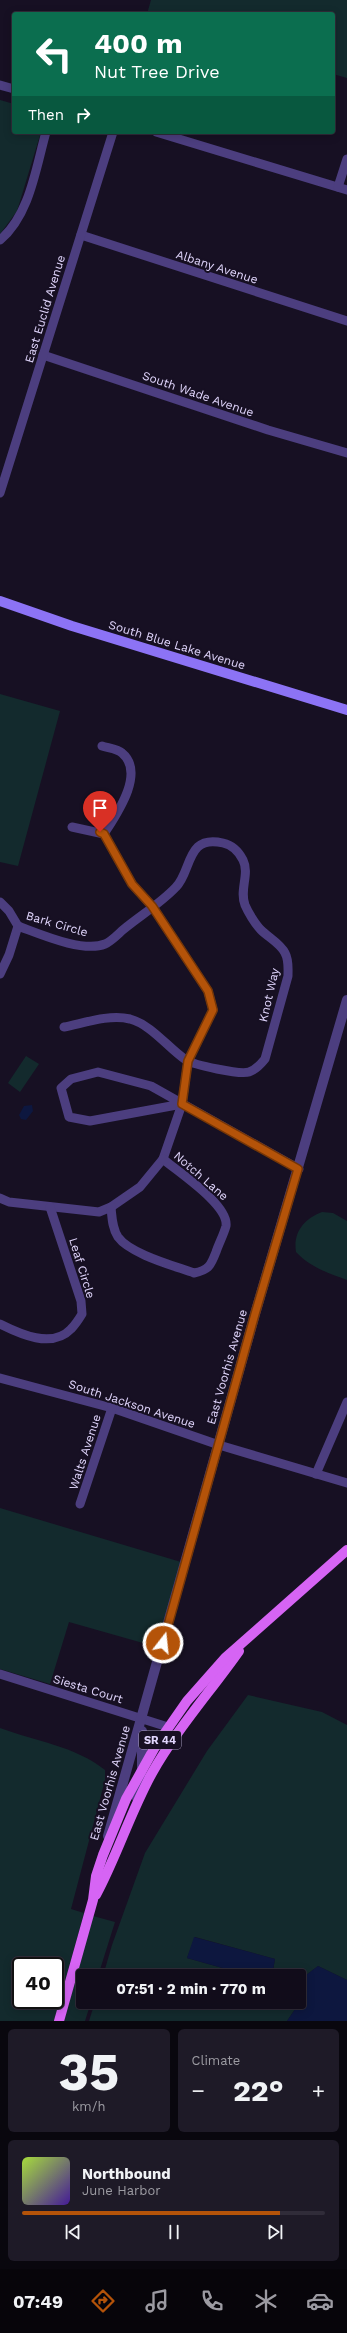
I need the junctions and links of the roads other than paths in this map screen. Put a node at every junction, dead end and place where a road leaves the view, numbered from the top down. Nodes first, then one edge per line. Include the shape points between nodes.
1 (0, 85) edge
2 (12, 88) edge
3 (45, 134) edge
4 (112, 134) edge
5 (162, 134) edge
6 (347, 159) edge
7 (338, 188) junction
8 (347, 190) edge
9 (81, 235) junction
10 (0, 240) edge
11 (347, 321) edge
12 (43, 355) junction
13 (347, 453) edge
14 (0, 493) edge
15 (0, 602) edge
16 (347, 710) edge
17 (102, 746) dead end
18 (72, 827) dead end
19 (104, 834) junction
20 (0, 902) edge
21 (152, 906) junction
22 (18, 926) junction
23 (0, 974) edge
24 (347, 1000) edge
25 (64, 1027) dead end
26 (188, 1061) junction
27 (182, 1104) junction
28 (162, 1159) junction
29 (298, 1169) junction
30 (0, 1198) edge
31 (50, 1207) junction
32 (111, 1207) junction
33 (0, 1324) edge
34 (0, 1378) edge
35 (347, 1402) edge
36 (112, 1408) junction
37 (219, 1445) junction
38 (316, 1474) junction
39 (347, 1482) edge
40 (80, 1504) dead end
41 (347, 1550) edge
42 (244, 1643) junction
43 (0, 1674) edge
44 (142, 1719) junction
45 (184, 1724) junction
46 (168, 1727) junction
47 (142, 1769) junction
48 (136, 1804) junction
49 (103, 1855) junction
50 (93, 1900) junction
51 (59, 2021) edge

1 - 2 street
3 - 10 street via 21,213 12,228
4 - 9 street, East Euclid Avenue
5 - 7 street
6 - 7 street
7 - 8 street
9 - 11 street, Albany Avenue
9 - 12 street, East Euclid Avenue
12 - 13 street, South Wade Avenue via 268,430
12 - 14 street, East Euclid Avenue
15 - 16 main road, South Blue Lake Avenue
17 - 19 street via 122,752 132,771 129,790 121,808
18 - 19 street
19 - 21 street via 132,884
20 - 22 street
21 - 22 street, Bark Circle via 105,944 84,947
21 - 26 street via 208,991 213,1010
21 - 26 street, Knot Way via 177,887 185,873 188,860 196,850 206,843 217,841 228,844 243,859 246,869 242,891 244,904 259,929 285,951 289,963 288,976 265,1059 258,1066 249,1072 239,1074
22 - 23 street, Bark Circle
24 - 29 street, East Voorhis Avenue
25 - 26 street, Knot Way via 107,1018 131,1019 155,1034
26 - 27 street
27 - 27 street via 151,1086 98,1072 70,1079 61,1088 69,1117 90,1121
27 - 28 street
27 - 29 street
28 - 32 street via 140,1187
28 - 32 street, Notch Lane via 218,1204 224,1214 226,1225 211,1266 205,1271 194,1272 128,1246 118,1237 112,1223
29 - 37 street, East Voorhis Avenue
30 - 31 street via 9,1202
31 - 32 street via 99,1212
31 - 33 street, Leaf Circle via 81,1301 82,1314 71,1330 54,1338 33,1338
34 - 36 street, South Jackson Avenue
35 - 38 street
36 - 37 street, South Jackson Avenue
36 - 40 street, Walts Avenue
37 - 38 street, South Jackson Avenue
37 - 44 street, East Voorhis Avenue
38 - 39 street, South Jackson Avenue
41 - 42 main road, SR 44
42 - 45 main road, SR 44
42 - 46 main road, SR 44 via 220,1663
43 - 44 street, Siesta Court
44 - 46 street, Siesta Court
44 - 47 street, East Voorhis Avenue
44 - 49 street, East Voorhis Avenue via 117,1797
45 - 46 main road
45 - 48 main road, SR 44
46 - 47 main road, SR 44
47 - 48 street, East Voorhis Avenue
47 - 49 main road, SR 44
48 - 50 main road, SR 44
49 - 50 main road, SR 44 via 96,1876
50 - 51 main road, SR 44

